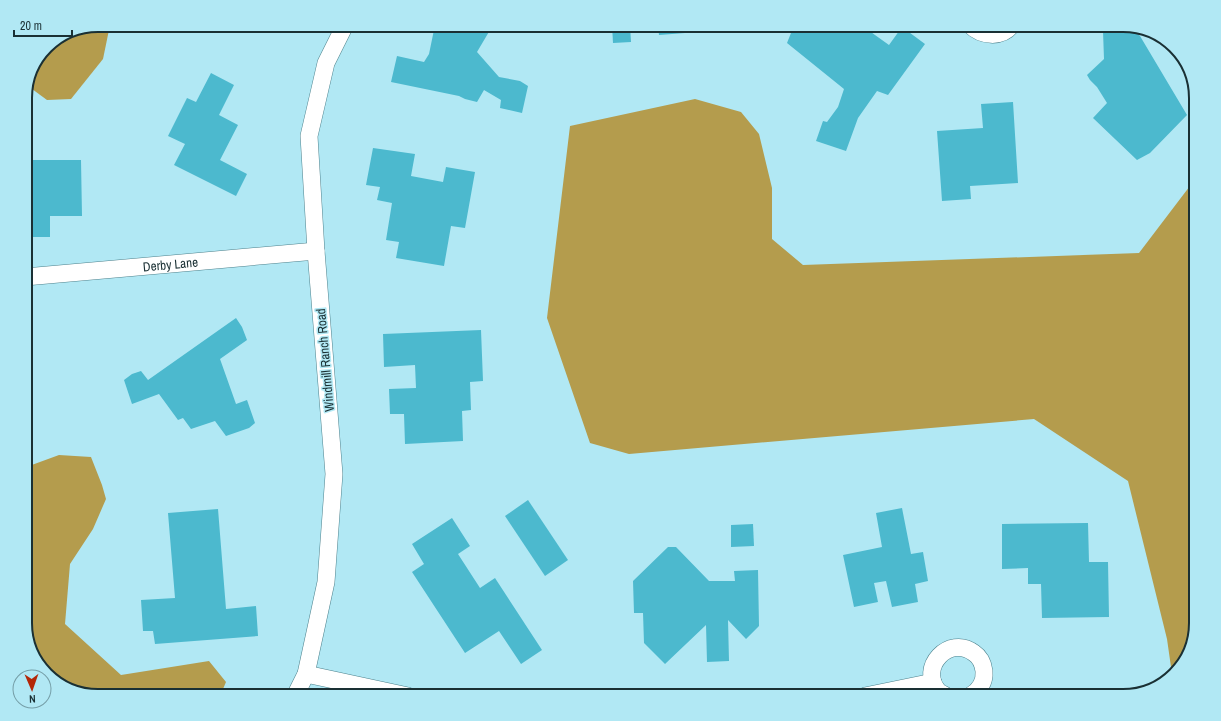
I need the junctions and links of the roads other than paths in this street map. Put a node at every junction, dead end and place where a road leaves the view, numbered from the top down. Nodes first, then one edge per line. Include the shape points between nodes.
1 (342, 32) edge
2 (979, 32) edge
3 (1003, 32) edge
4 (316, 251) junction
5 (32, 276) edge
6 (306, 674) junction
7 (933, 682) junction
8 (298, 689) edge
9 (376, 689) edge
10 (899, 689) edge
11 (937, 689) edge
12 (978, 689) edge

1 - 4 street, Windmill Ranch Road via 326,63 309,136
2 - 3 street via 990,35
4 - 5 street, Derby Lane
4 - 6 street, Windmill Ranch Road via 334,474 326,582
6 - 8 street, Windmill Ranch Road
6 - 9 street
7 - 10 street
7 - 11 street
7 - 12 street via 934,662 949,648 960,647 978,656 983,665 984,675

